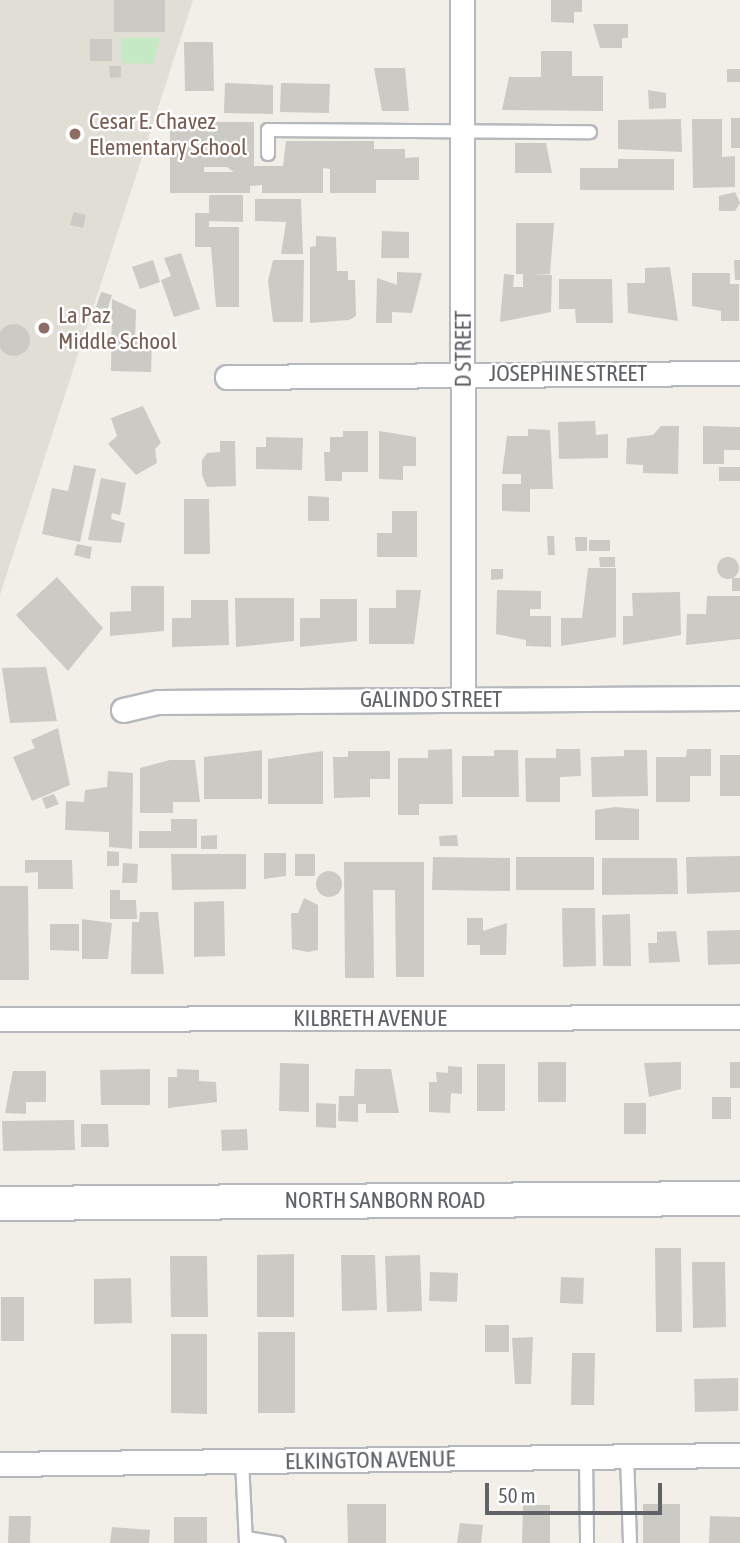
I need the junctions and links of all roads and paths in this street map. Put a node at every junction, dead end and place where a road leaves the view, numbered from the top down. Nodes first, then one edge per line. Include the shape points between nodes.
1 (462, 0) edge
2 (463, 131) junction
3 (590, 132) dead end
4 (268, 154) dead end
5 (463, 373) junction
6 (740, 373) edge
7 (228, 377) dead end
8 (740, 698) edge
9 (463, 699) junction
10 (122, 709) dead end
11 (740, 1017) edge
12 (0, 1019) edge
13 (740, 1198) edge
14 (10, 1202) edge
15 (740, 1455) edge
16 (627, 1456) junction
17 (586, 1457) junction
18 (242, 1461) junction
19 (0, 1464) edge
20 (246, 1540) edge
21 (279, 1543) edge
22 (587, 1543) edge
23 (629, 1543) edge

1 - 2 street, D STREET
2 - 3 lane
2 - 4 lane via 268,130
2 - 5 street, D STREET
5 - 6 street, JOSEPHINE STREET
5 - 7 street, JOSEPHINE STREET
5 - 9 street, D STREET
8 - 9 street, GALINDO STREET
9 - 10 street, GALINDO STREET via 158,702
11 - 12 street, KILBRETH AVENUE
13 - 14 main road, NORTH SANBORN ROAD
15 - 16 street, ELKINGTON AVENUE
16 - 17 street, ELKINGTON AVENUE
16 - 23 lane
17 - 18 street, ELKINGTON AVENUE
17 - 22 lane
18 - 19 street, ELKINGTON AVENUE
18 - 20 lane
20 - 21 lane

